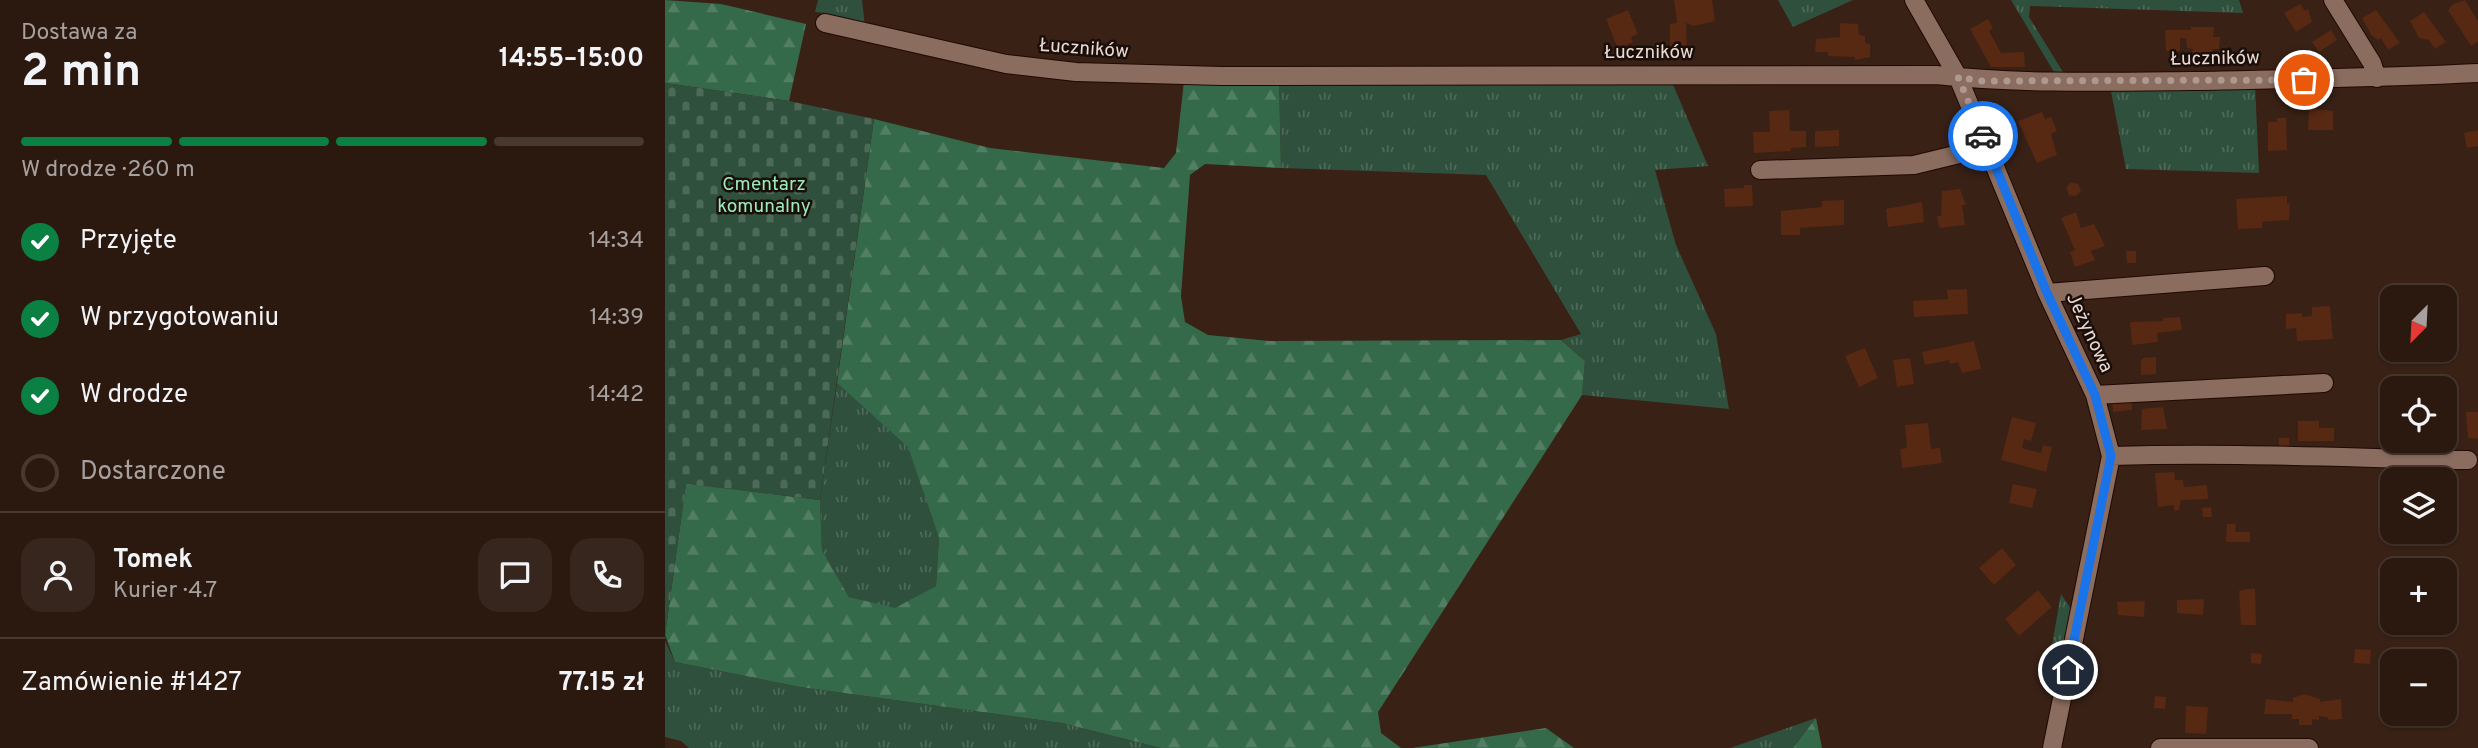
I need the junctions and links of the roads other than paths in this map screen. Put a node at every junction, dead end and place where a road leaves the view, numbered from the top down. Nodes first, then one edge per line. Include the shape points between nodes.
1 (1914, 0) edge
2 (2333, 0) edge
3 (825, 23) dead end
4 (2478, 73) edge
5 (1958, 77) junction
6 (2377, 78) junction
7 (1988, 147) junction
8 (1760, 170) dead end
9 (2265, 276) dead end
10 (2047, 293) junction
11 (2324, 383) dead end
12 (2095, 395) junction
13 (2111, 456) junction
14 (2468, 460) dead end
15 (2052, 748) edge
16 (2160, 748) edge
17 (2309, 748) edge

1 - 5 street, Jeżynowa
2 - 6 street
3 - 5 street, Łuczników via 1006,64 1076,72
4 - 6 street, Łuczników
5 - 6 street, Łuczników via 2085,82
5 - 7 street, Jeżynowa
7 - 8 street via 1915,165
7 - 10 street, Jeżynowa
9 - 10 street
10 - 12 street, Jeżynowa
11 - 12 street
12 - 13 street, Jeżynowa
13 - 14 street via 2207,453
13 - 15 street, Jeżynowa
16 - 17 street

